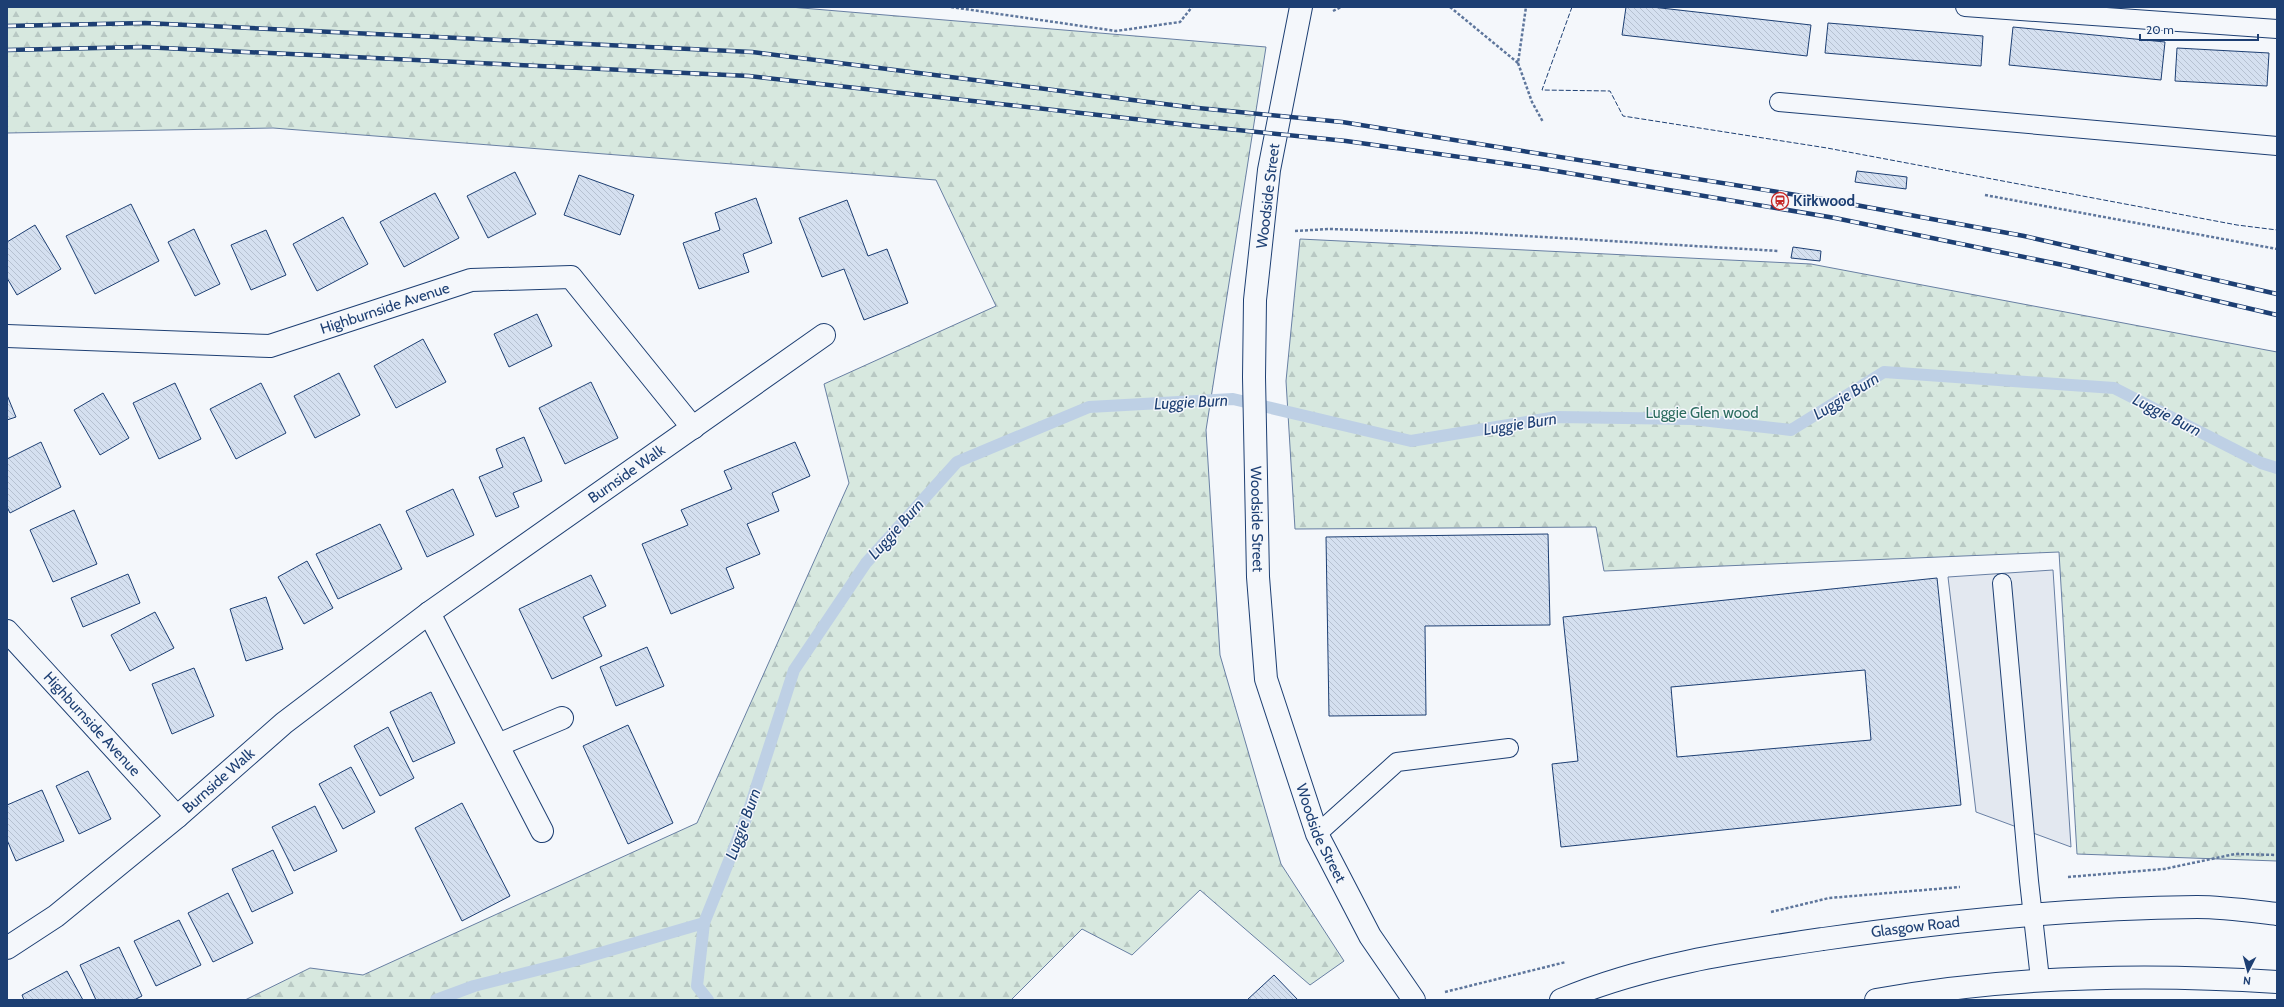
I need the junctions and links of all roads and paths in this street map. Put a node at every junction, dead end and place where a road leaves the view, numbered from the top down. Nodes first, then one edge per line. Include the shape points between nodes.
1 (952, 7) edge
2 (1192, 7) edge
3 (1301, 7) edge
4 (1450, 7) edge
5 (1526, 7) edge
6 (1965, 7) edge
7 (2277, 29) edge
8 (1518, 63) junction
9 (1779, 102) dead end
10 (1543, 122) dead end
11 (2277, 146) edge
12 (1985, 195) dead end
13 (1262, 233) junction
14 (2277, 249) edge
15 (1779, 251) dead end
16 (824, 335) dead end
17 (7, 336) edge
18 (693, 428) junction
19 (2002, 583) dead end
20 (429, 613) junction
21 (7, 631) edge
22 (562, 718) dead end
23 (498, 745) junction
24 (1509, 748) dead end
25 (177, 817) junction
26 (542, 831) dead end
27 (1317, 834) junction
28 (2034, 914) junction
29 (2277, 914) edge
30 (7, 948) edge
31 (2040, 979) junction
32 (2277, 982) edge
33 (1414, 1000) edge
34 (1561, 1000) edge
35 (1876, 1000) edge

1 - 2 path via 1116,31 1180,22
3 - 13 street, Woodside Street via 1269,170
4 - 8 path
5 - 8 path
6 - 7 lane
8 - 10 path via 1532,102
9 - 11 lane
12 - 14 path
13 - 15 path via 1329,229 1468,233
13 - 27 street, Woodside Street via 1255,300 1254,376 1258,577 1266,679
16 - 18 street, Burnside Walk
17 - 18 street, Highburnside Avenue via 270,346 471,280 571,277
18 - 20 street, Burnside Walk
19 - 28 lane
20 - 23 street
20 - 25 street, Burnside Walk via 284,723
21 - 25 street, Highburnside Avenue
22 - 23 street
23 - 26 street
24 - 27 lane via 1397,762
25 - 30 street, Burnside Walk via 56,916
27 - 33 street, Woodside Street via 1370,936
28 - 29 street, Glasgow Road via 2198,907
28 - 31 lane
28 - 34 street, Glasgow Road via 1899,928 1716,955 1608,982
31 - 32 street via 2189,976
31 - 35 street

